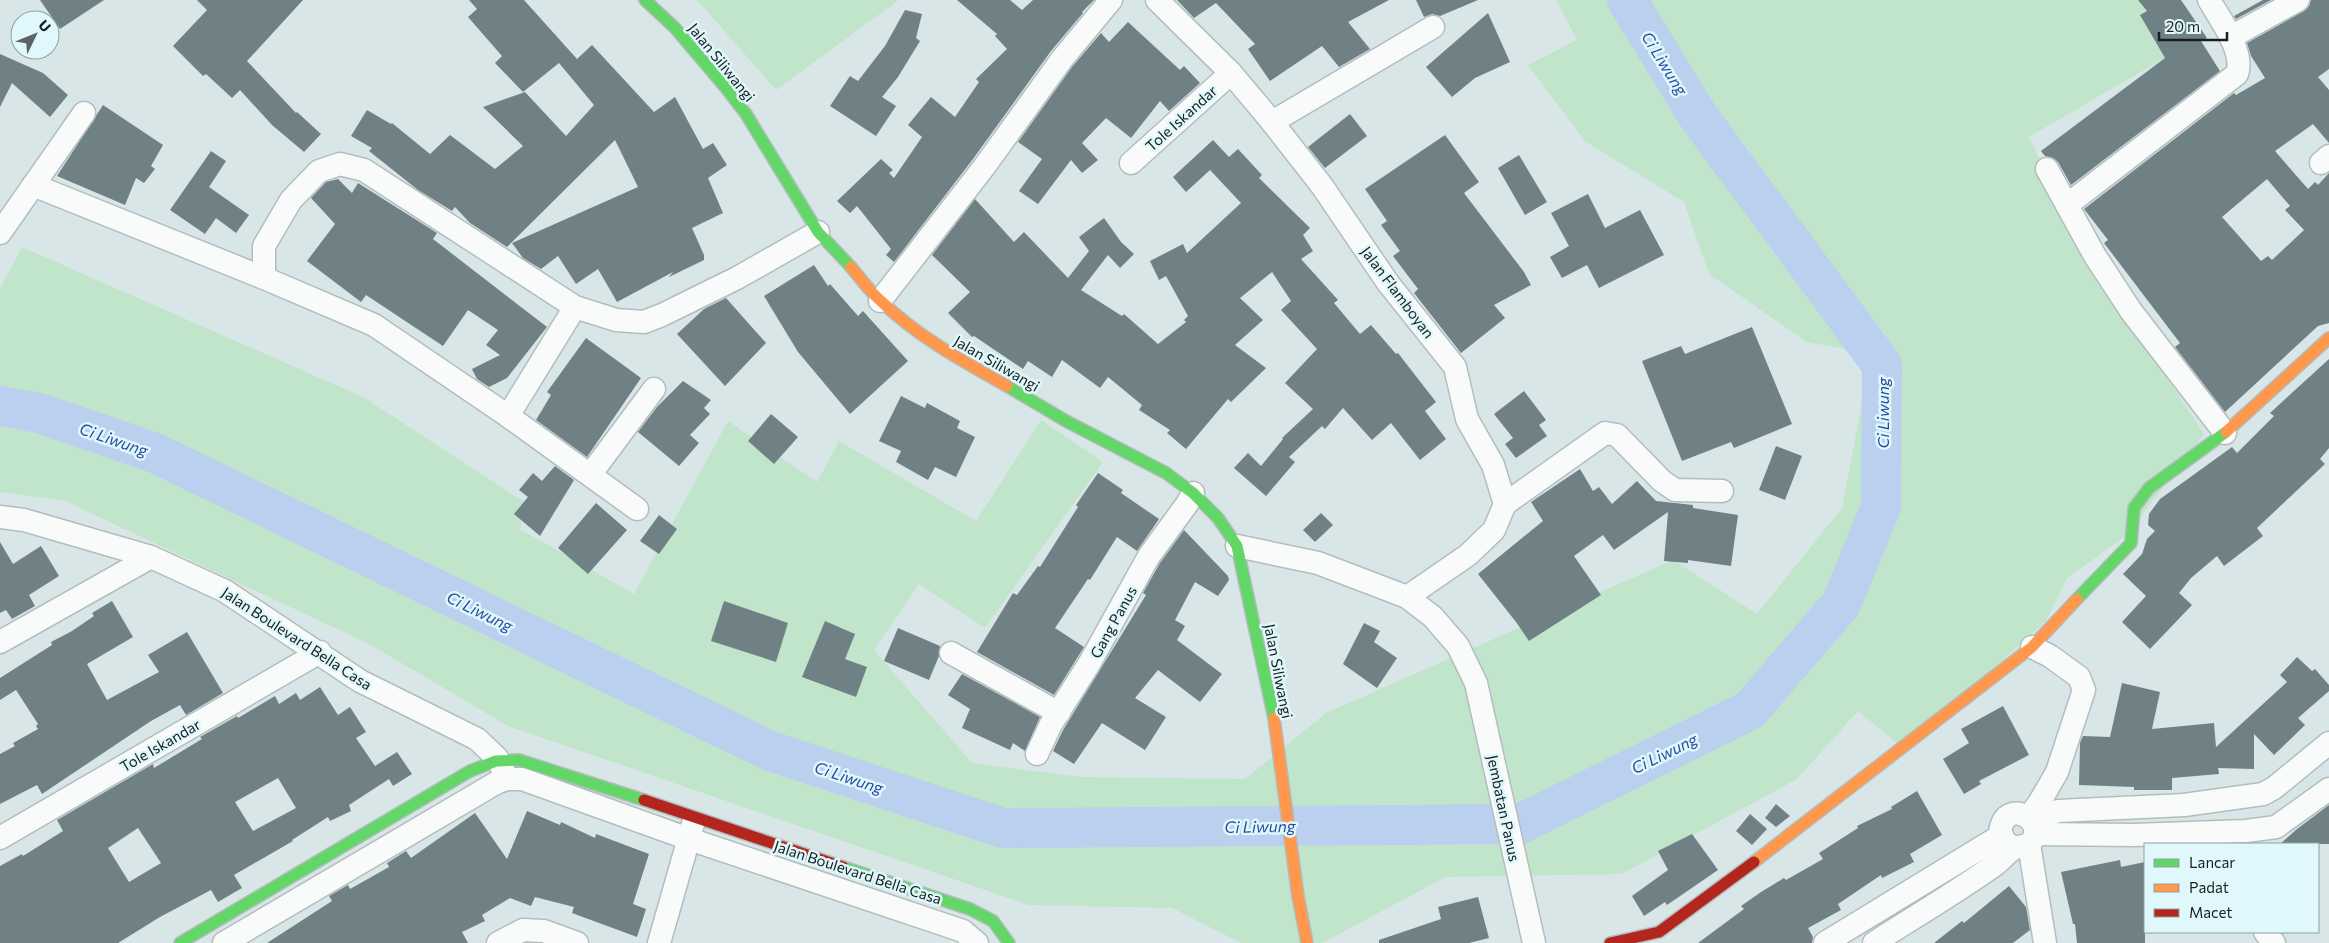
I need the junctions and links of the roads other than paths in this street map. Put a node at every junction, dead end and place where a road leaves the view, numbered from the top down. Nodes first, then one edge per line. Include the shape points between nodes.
1 (645, 0) edge
2 (1111, 0) edge
3 (1157, 0) edge
4 (2209, 0) edge
5 (2298, 0) edge
6 (1433, 27) dead end
7 (2231, 37) junction
8 (1231, 73) junction
9 (84, 113) dead end
10 (1272, 122) junction
11 (1131, 163) dead end
12 (2047, 169) dead end
13 (32, 185) junction
14 (2067, 205) junction
15 (818, 232) junction
16 (0, 233) edge
17 (264, 278) junction
18 (880, 301) junction
19 (575, 308) junction
20 (2329, 338) edge
21 (654, 389) dead end
22 (508, 416) junction
23 (2225, 433) junction
24 (590, 475) junction
25 (1722, 491) dead end
26 (1193, 493) junction
27 (1505, 504) junction
28 (637, 509) dead end
29 (0, 517) edge
30 (1237, 546) junction
31 (150, 557) junction
32 (1407, 597) junction
33 (0, 642) edge
34 (2032, 647) junction
35 (320, 652) junction
36 (951, 653) dead end
37 (1059, 714) junction
38 (2329, 743) edge
39 (1036, 754) dead end
40 (497, 758) junction
41 (507, 779) junction
42 (2329, 789) edge
43 (2184, 805) junction
44 (692, 828) junction
45 (2023, 833) junction
46 (0, 838) edge
47 (2198, 839) edge
48 (970, 909) junction
49 (970, 937) edge
50 (564, 941) edge
51 (180, 943) edge
52 (224, 943) edge
53 (498, 943) edge
54 (659, 943) edge
55 (1009, 943) edge
56 (1307, 943) edge
57 (1534, 943) edge
58 (1610, 943) edge
59 (1825, 943) edge
60 (1874, 943) edge
61 (2045, 943) edge

1 - 15 street, Jalan Siliwangi via 675,28 746,114
2 - 18 street via 1062,59 984,167
3 - 8 street, Jalan Flamboyan
4 - 7 street
5 - 7 street
6 - 10 street
7 - 14 street via 2240,65 2237,74
8 - 10 street, Jalan Flamboyan
8 - 11 street, Tole Iskandar
9 - 13 street
10 - 27 street, Jalan Flamboyan via 1322,186 1388,283 1455,367 1466,419 1493,465
12 - 14 street
13 - 16 street
13 - 17 street
14 - 23 street via 2094,256 2131,311
15 - 18 street, Jalan Siliwangi
15 - 19 street via 737,278 644,322 616,320
17 - 19 street via 264,246 291,200 319,172 340,164 364,170
17 - 22 street via 374,325
18 - 26 street, Jalan Siliwangi via 938,346 1066,421 1166,473
19 - 22 street
20 - 23 street
21 - 24 street
22 - 24 street
23 - 34 street via 2149,488 2134,508 2130,543
24 - 28 street
25 - 27 street via 1675,490 1617,435 1605,433
26 - 30 street, Jalan Siliwangi via 1218,518
26 - 37 street, Gang Panus via 1150,556
27 - 32 street via 1494,530 1474,549
29 - 31 street, Jalan Boulevard Bella Casa via 24,520
30 - 32 street, Jembatan Panus via 1318,563
30 - 56 street, Jalan Siliwangi via 1261,647 1280,754 1299,910
31 - 33 street
31 - 35 street, Jalan Boulevard Bella Casa via 225,591
32 - 57 street, Jembatan Panus via 1434,617 1458,646 1476,683
34 - 45 street via 2079,676 2084,690 2057,772
34 - 58 street via 1776,847 1659,932
35 - 40 street, Jalan Boulevard Bella Casa via 360,681 478,739
35 - 46 street, Tole Iskandar
36 - 37 street
37 - 39 street, Gang Panus
38 - 43 street via 2263,794
40 - 41 street, Jalan Boulevard Bella Casa
40 - 44 street, Jalan Boulevard Bella Casa via 519,759
40 - 51 street, Jalan Boulevard Bella Casa via 470,770
41 - 44 street, Jalan Boulevard Bella Casa via 529,781
41 - 52 street via 484,789
42 - 47 street via 2276,826
43 - 45 street via 2058,812
43 - 47 street
44 - 48 street, Jalan Boulevard Bella Casa
44 - 49 street, Jalan Boulevard Bella Casa
44 - 54 street
45 - 47 street
45 - 59 street
45 - 60 street via 2006,856 1981,875
45 - 61 street
48 - 49 street
48 - 55 street, Jalan Boulevard Bella Casa via 993,921
50 - 53 street via 544,931 523,930

